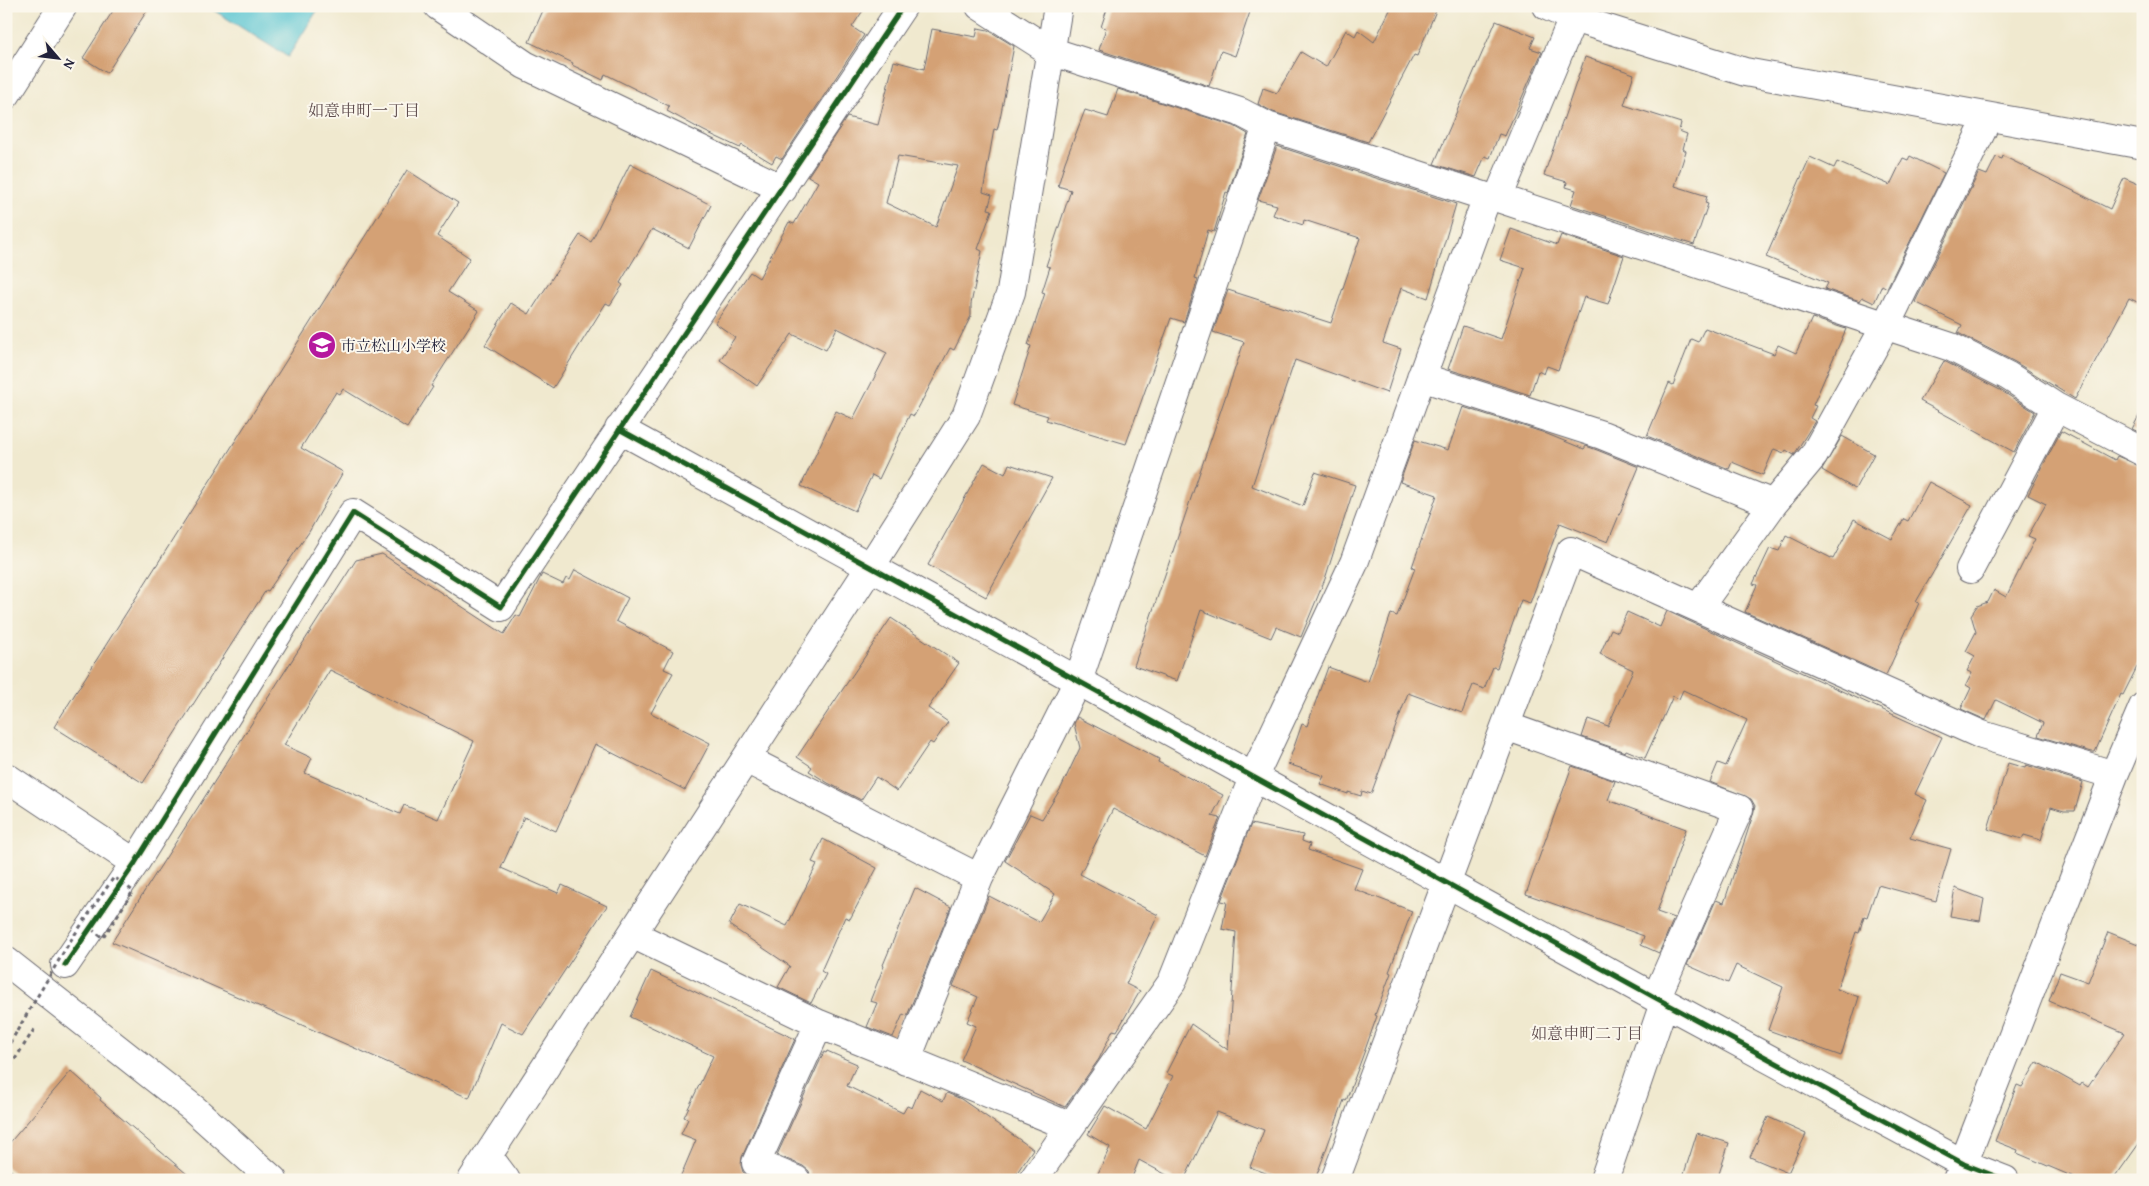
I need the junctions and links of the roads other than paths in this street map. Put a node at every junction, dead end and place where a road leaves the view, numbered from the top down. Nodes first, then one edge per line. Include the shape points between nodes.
1 (63, 6) edge
2 (438, 6) edge
3 (903, 6) edge
4 (980, 6) edge
5 (1058, 6) edge
6 (1547, 6) edge
7 (1573, 18) junction
8 (1050, 51) junction
9 (6, 95) edge
10 (1988, 118) junction
11 (1267, 126) junction
12 (2143, 146) edge
13 (783, 189) junction
14 (1493, 197) junction
15 (1886, 325) junction
16 (1421, 377) junction
17 (2056, 407) junction
18 (619, 429) junction
19 (2143, 452) edge
20 (1773, 504) junction
21 (871, 566) junction
22 (1970, 569) dead end
23 (1699, 607) junction
24 (1078, 681) junction
25 (2143, 707) edge
26 (1506, 726) junction
27 (746, 759) junction
28 (2114, 775) junction
29 (6, 777) edge
30 (1253, 778) junction
31 (135, 863) junction
32 (979, 878) junction
33 (1446, 883) junction
34 (632, 934) junction
35 (6, 961) edge
36 (65, 965) dead end
37 (1660, 1000) junction
38 (820, 1024) junction
39 (906, 1062) junction
40 (1069, 1126) junction
41 (488, 1156) junction
42 (1960, 1172) edge
43 (273, 1180) edge
44 (472, 1180) edge
45 (506, 1180) edge
46 (796, 1180) edge
47 (1033, 1180) edge
48 (1335, 1180) edge
49 (1604, 1180) edge
50 (2005, 1180) edge

1 - 9 street
2 - 13 street via 525,65
3 - 13 street
4 - 8 street
5 - 8 street
6 - 7 street
7 - 10 street via 1745,72
7 - 14 street
8 - 11 street via 1240,112
8 - 21 street via 1011,292 966,416
10 - 12 street
10 - 15 street
11 - 14 street
11 - 24 street
13 - 18 street
14 - 15 street
14 - 16 street
15 - 17 street via 1951,347 2008,376
15 - 20 street via 1814,455
16 - 20 street via 1602,435
16 - 30 street via 1354,563
17 - 19 street
17 - 22 street
18 - 21 street
18 - 31 street via 501,607 353,513
20 - 23 street
21 - 24 street
21 - 27 street
23 - 26 street via 1571,551
23 - 28 street via 1982,735
24 - 30 street
24 - 32 street
25 - 28 street
26 - 33 street
26 - 37 street via 1738,809
27 - 32 street
27 - 34 street
28 - 42 street
29 - 31 street
30 - 33 street
30 - 40 street via 1172,982
31 - 36 street
32 - 39 street
33 - 37 street
33 - 48 street
34 - 38 street
34 - 41 street
35 - 43 street via 194,1109
37 - 42 street
37 - 49 street
38 - 39 street
38 - 46 street via 756,1163
39 - 40 street
40 - 47 street
41 - 44 street
41 - 45 street
42 - 50 street

